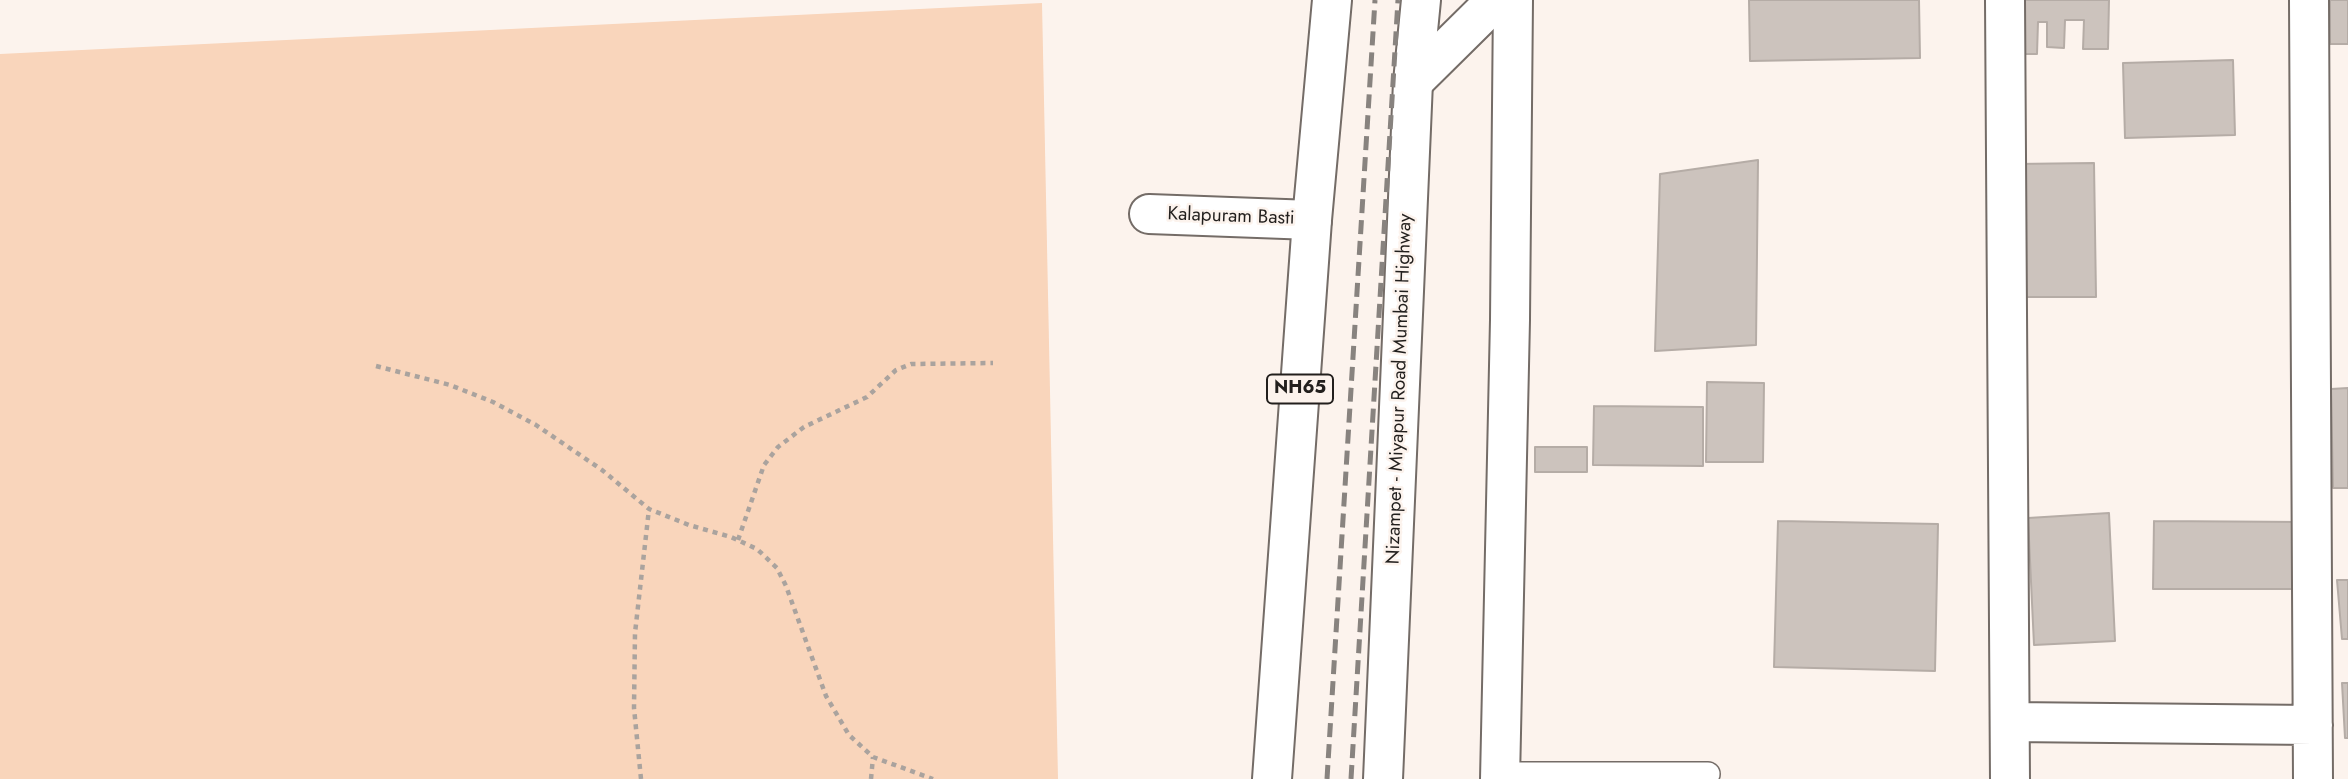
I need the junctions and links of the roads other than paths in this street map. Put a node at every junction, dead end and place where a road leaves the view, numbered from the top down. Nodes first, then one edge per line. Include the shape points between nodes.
1 (1332, 0) edge
2 (1421, 0) edge
3 (1496, 0) edge
4 (1513, 0) edge
5 (2005, 0) edge
6 (2309, 0) edge
7 (1413, 82) junction
8 (1149, 214) dead end
9 (1312, 220) junction
10 (2011, 722) junction
11 (2313, 725) junction
12 (1708, 774) dead end
13 (1500, 776) edge
14 (1272, 779) edge
15 (1383, 779) edge
16 (2010, 779) edge
17 (2313, 779) edge

1 - 9 main road, NH65
2 - 7 main road, Nizampet - Miyapur Road Mumbai Highway
3 - 7 main road
4 - 13 main road
5 - 10 main road
6 - 11 main road
7 - 15 main road, Nizampet - Miyapur Road Mumbai Highway
8 - 9 main road, Kalapuram Basti
9 - 14 main road, NH65
10 - 11 main road
10 - 16 main road
11 - 17 main road
12 - 13 lane

